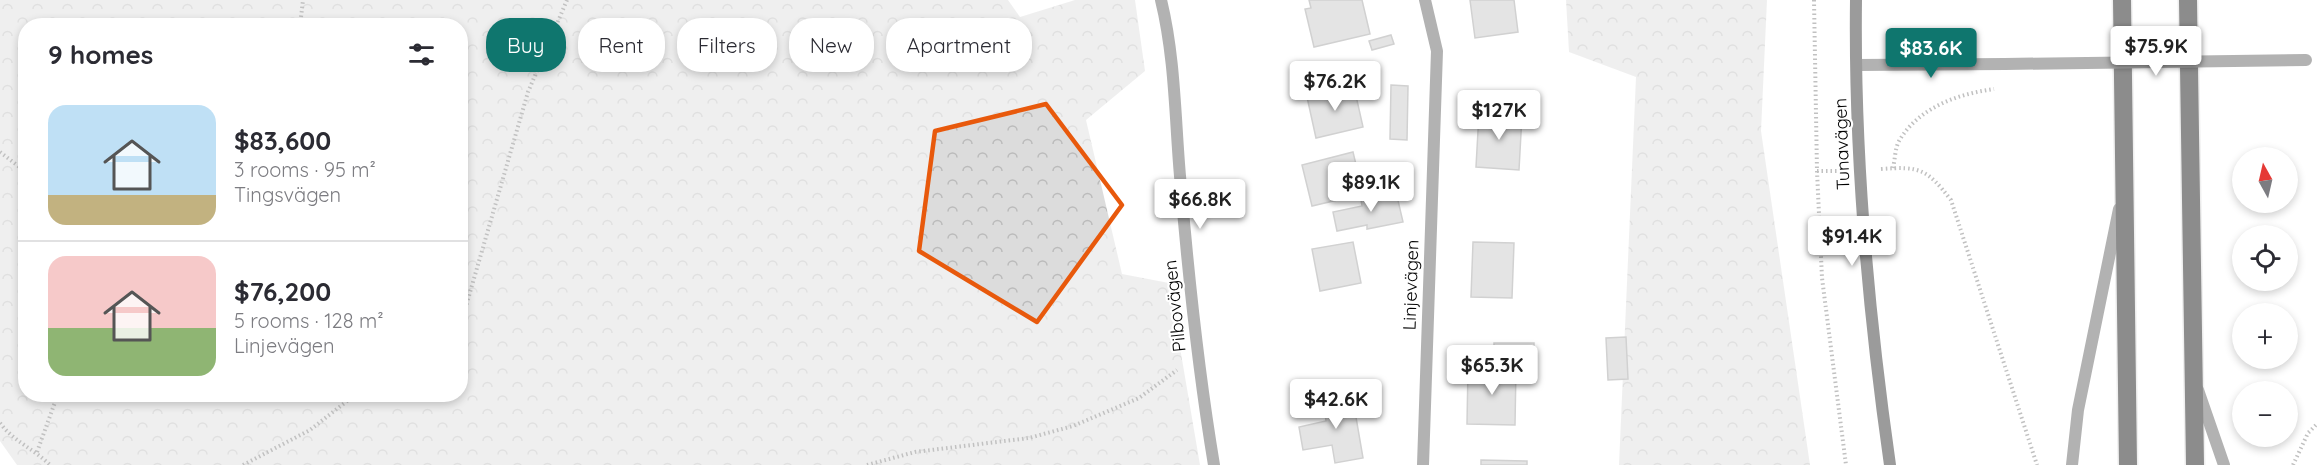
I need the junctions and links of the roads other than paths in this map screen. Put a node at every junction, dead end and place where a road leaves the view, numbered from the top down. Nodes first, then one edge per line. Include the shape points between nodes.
1 (1161, 0) edge
2 (1425, 0) edge
3 (1856, 0) edge
4 (2122, 0) edge
5 (2188, 0) edge
6 (2311, 60) edge
7 (1857, 65) junction
8 (2125, 181) junction
9 (2194, 378) junction
10 (1214, 465) edge
11 (1423, 465) edge
12 (1890, 465) edge
13 (2072, 465) edge
14 (2128, 465) edge
15 (2195, 465) edge
16 (2224, 465) edge

1 - 10 street, Pilbovägen via 1198,354
2 - 11 street, Linjevägen via 1437,51
3 - 7 street, Tunavägen
4 - 8 highway
5 - 9 highway
6 - 7 street, bridge
7 - 12 street, Tunavägen via 1868,292
8 - 13 street via 2078,410
8 - 14 highway
9 - 15 highway
9 - 16 street

